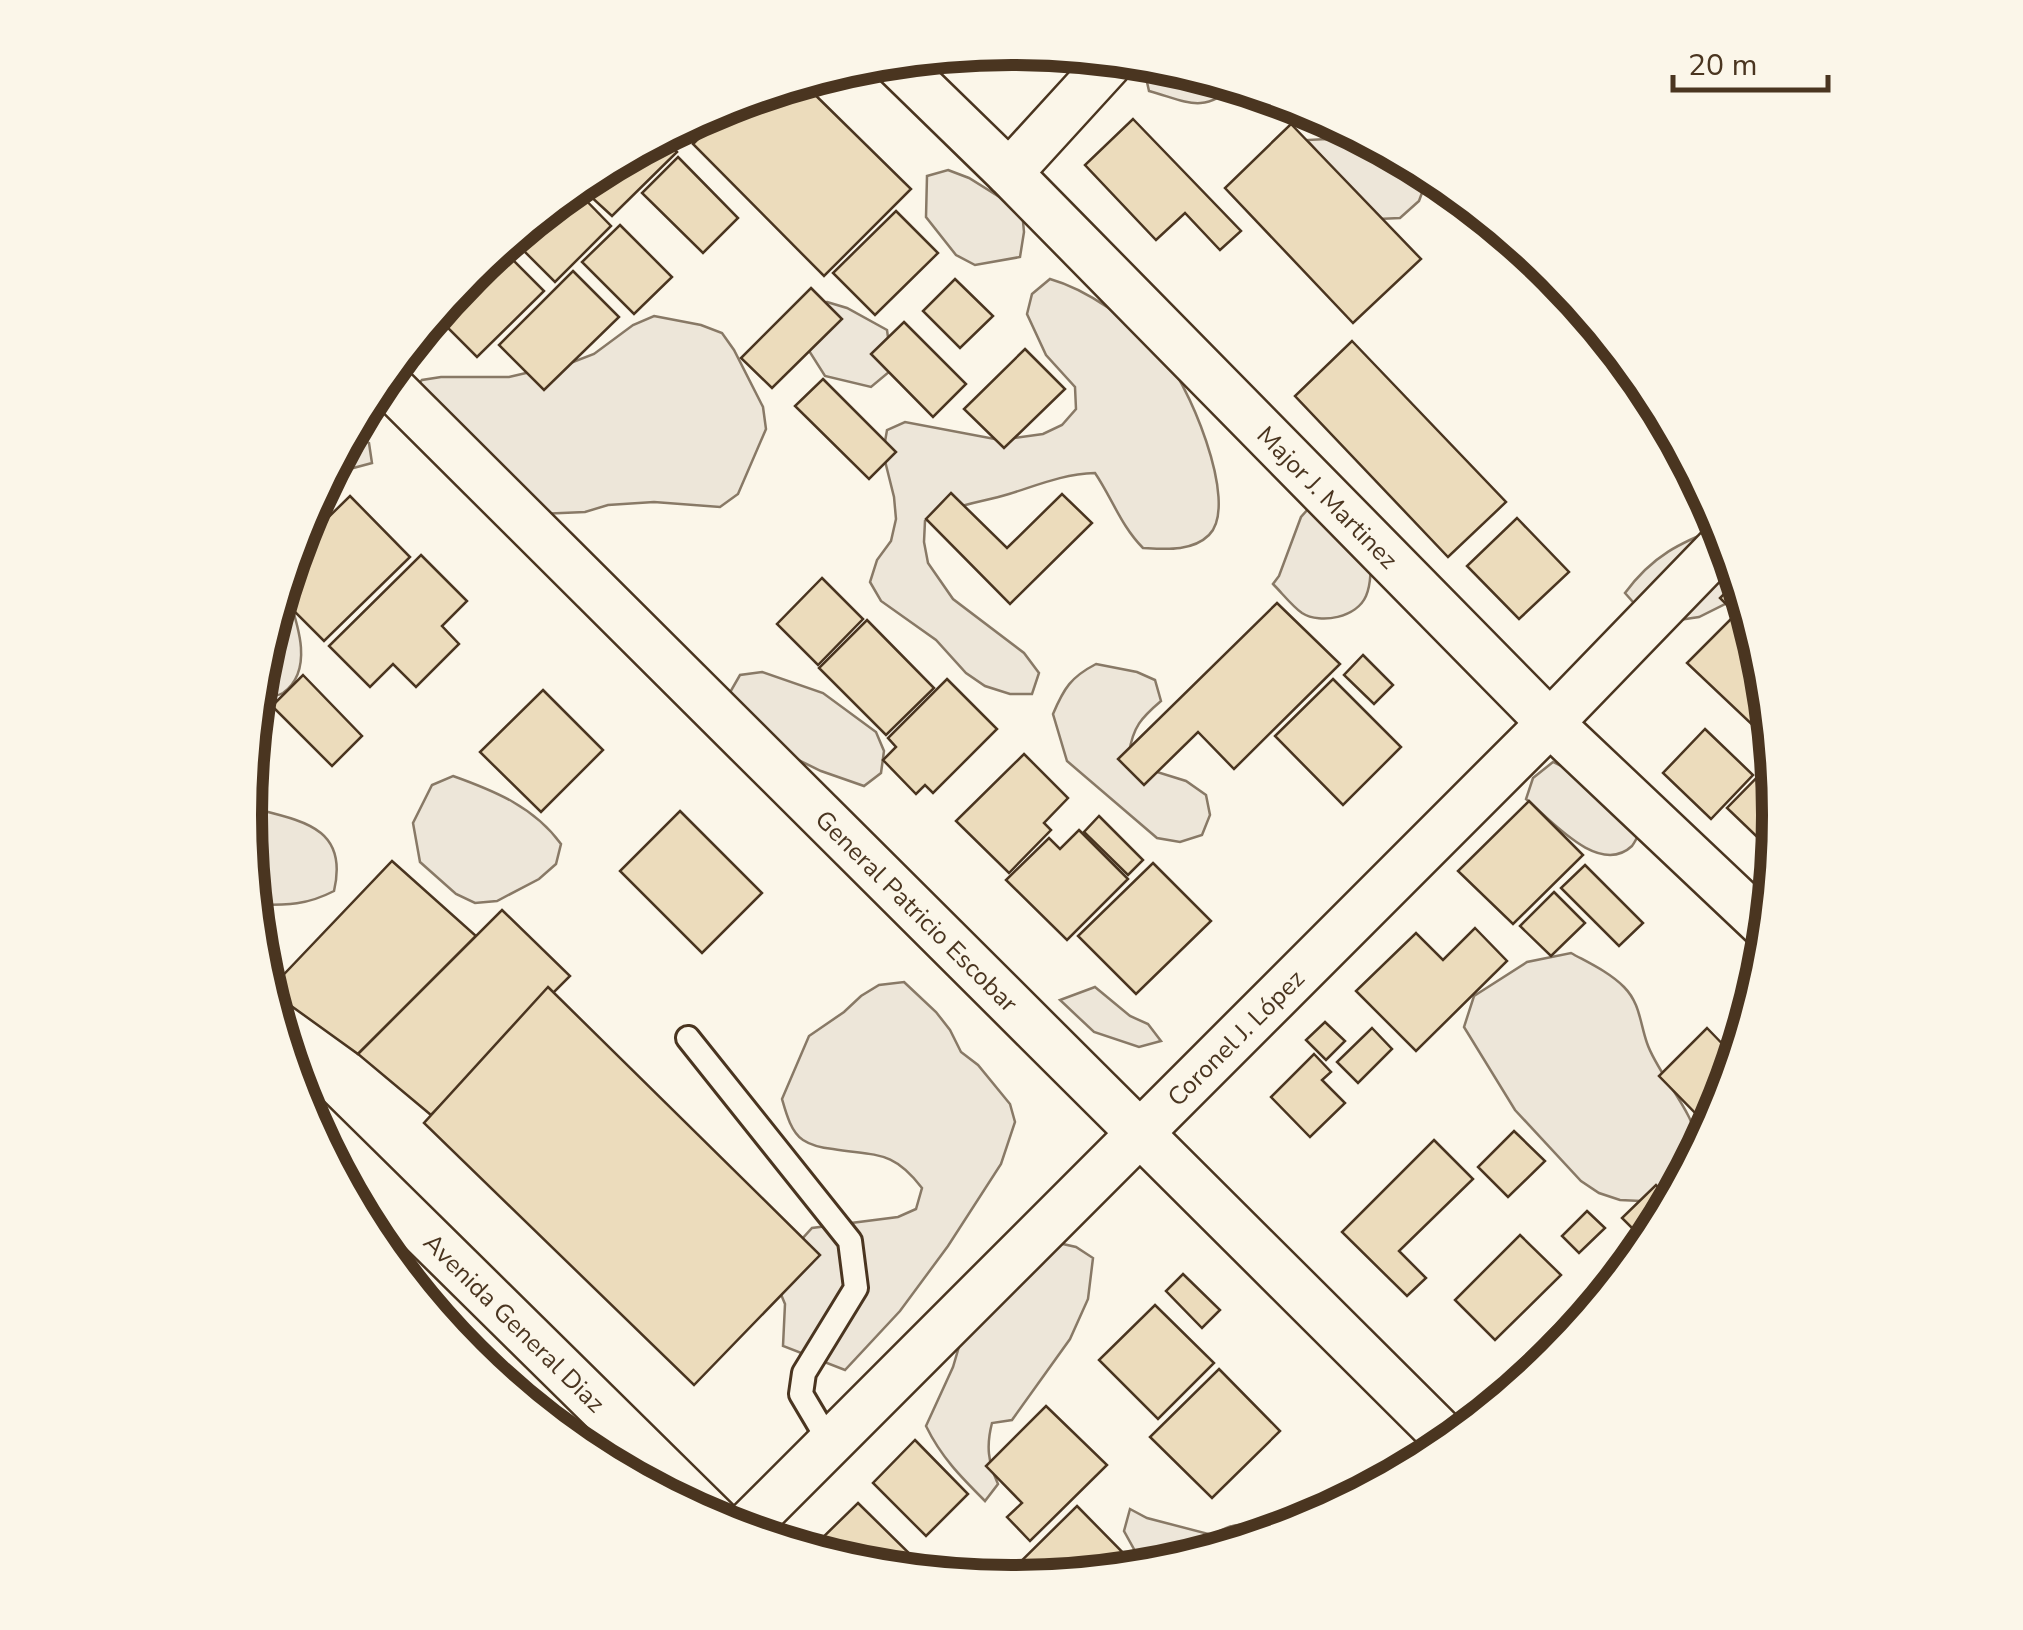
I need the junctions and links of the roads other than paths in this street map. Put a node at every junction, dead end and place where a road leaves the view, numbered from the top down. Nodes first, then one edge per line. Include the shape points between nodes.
1 (1103, 70) edge
2 (906, 72) edge
3 (1009, 173) junction
4 (394, 390) edge
5 (1714, 553) edge
6 (1550, 722) junction
7 (1754, 916) edge
8 (688, 1038) dead end
9 (1139, 1134) junction
10 (342, 1152) edge
11 (1440, 1431) edge
12 (830, 1443) junction
13 (685, 1490) edge
14 (755, 1519) edge

1 - 3 street
2 - 3 street, Major J. Martinez
3 - 6 street, Major J. Martinez
4 - 9 street, General Patricio Escobar
5 - 6 street, Coronel J. López
6 - 7 street, Major J. Martinez
6 - 9 street, Coronel J. López
8 - 12 lane via 850,1241 856,1288 804,1373 802,1394
9 - 11 street, General Patricio Escobar
9 - 12 street, Coronel J. López
10 - 13 street, Avenida General Diaz
12 - 14 street, Coronel J. López

